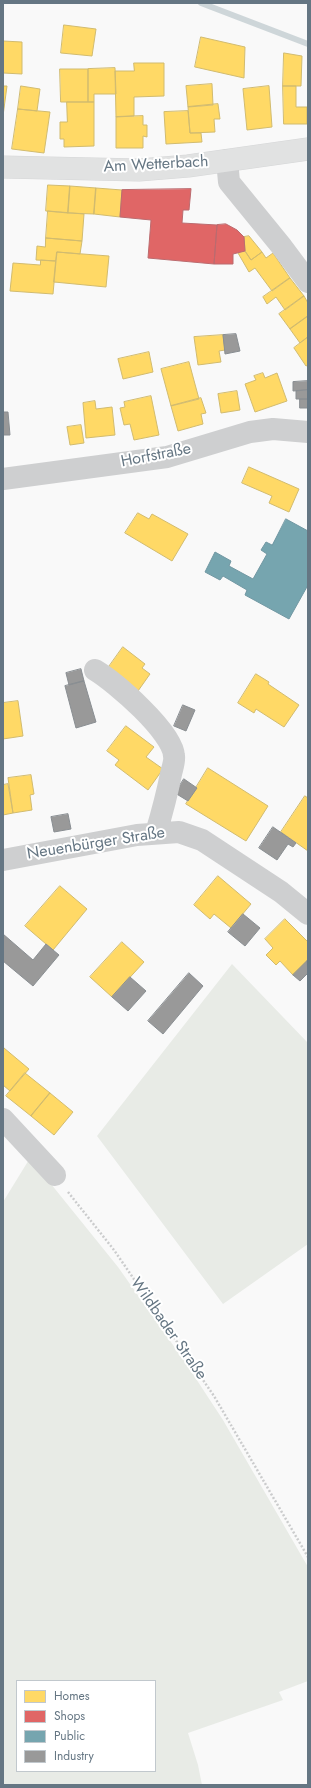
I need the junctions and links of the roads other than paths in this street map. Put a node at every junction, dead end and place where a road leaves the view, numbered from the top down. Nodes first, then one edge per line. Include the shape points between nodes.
1 (308, 149) edge
2 (227, 160) junction
3 (3, 167) edge
4 (308, 282) edge
5 (308, 432) edge
6 (3, 479) edge
7 (95, 670) dead end
8 (156, 833) junction
9 (3, 860) edge
10 (308, 914) edge
11 (3, 1119) edge
12 (55, 1175) road end

1 - 2 main road, Am Wetterbach
2 - 3 main road, Am Wetterbach via 140,170
2 - 4 street via 229,182
5 - 6 street, Horfstraße via 273,429 250,432 167,457
7 - 8 street via 135,702 167,738 174,756 164,809
8 - 9 street, Neuenbürger Straße
8 - 10 street, Neuenbürger Straße via 179,832 202,840 281,892
11 - 12 street

